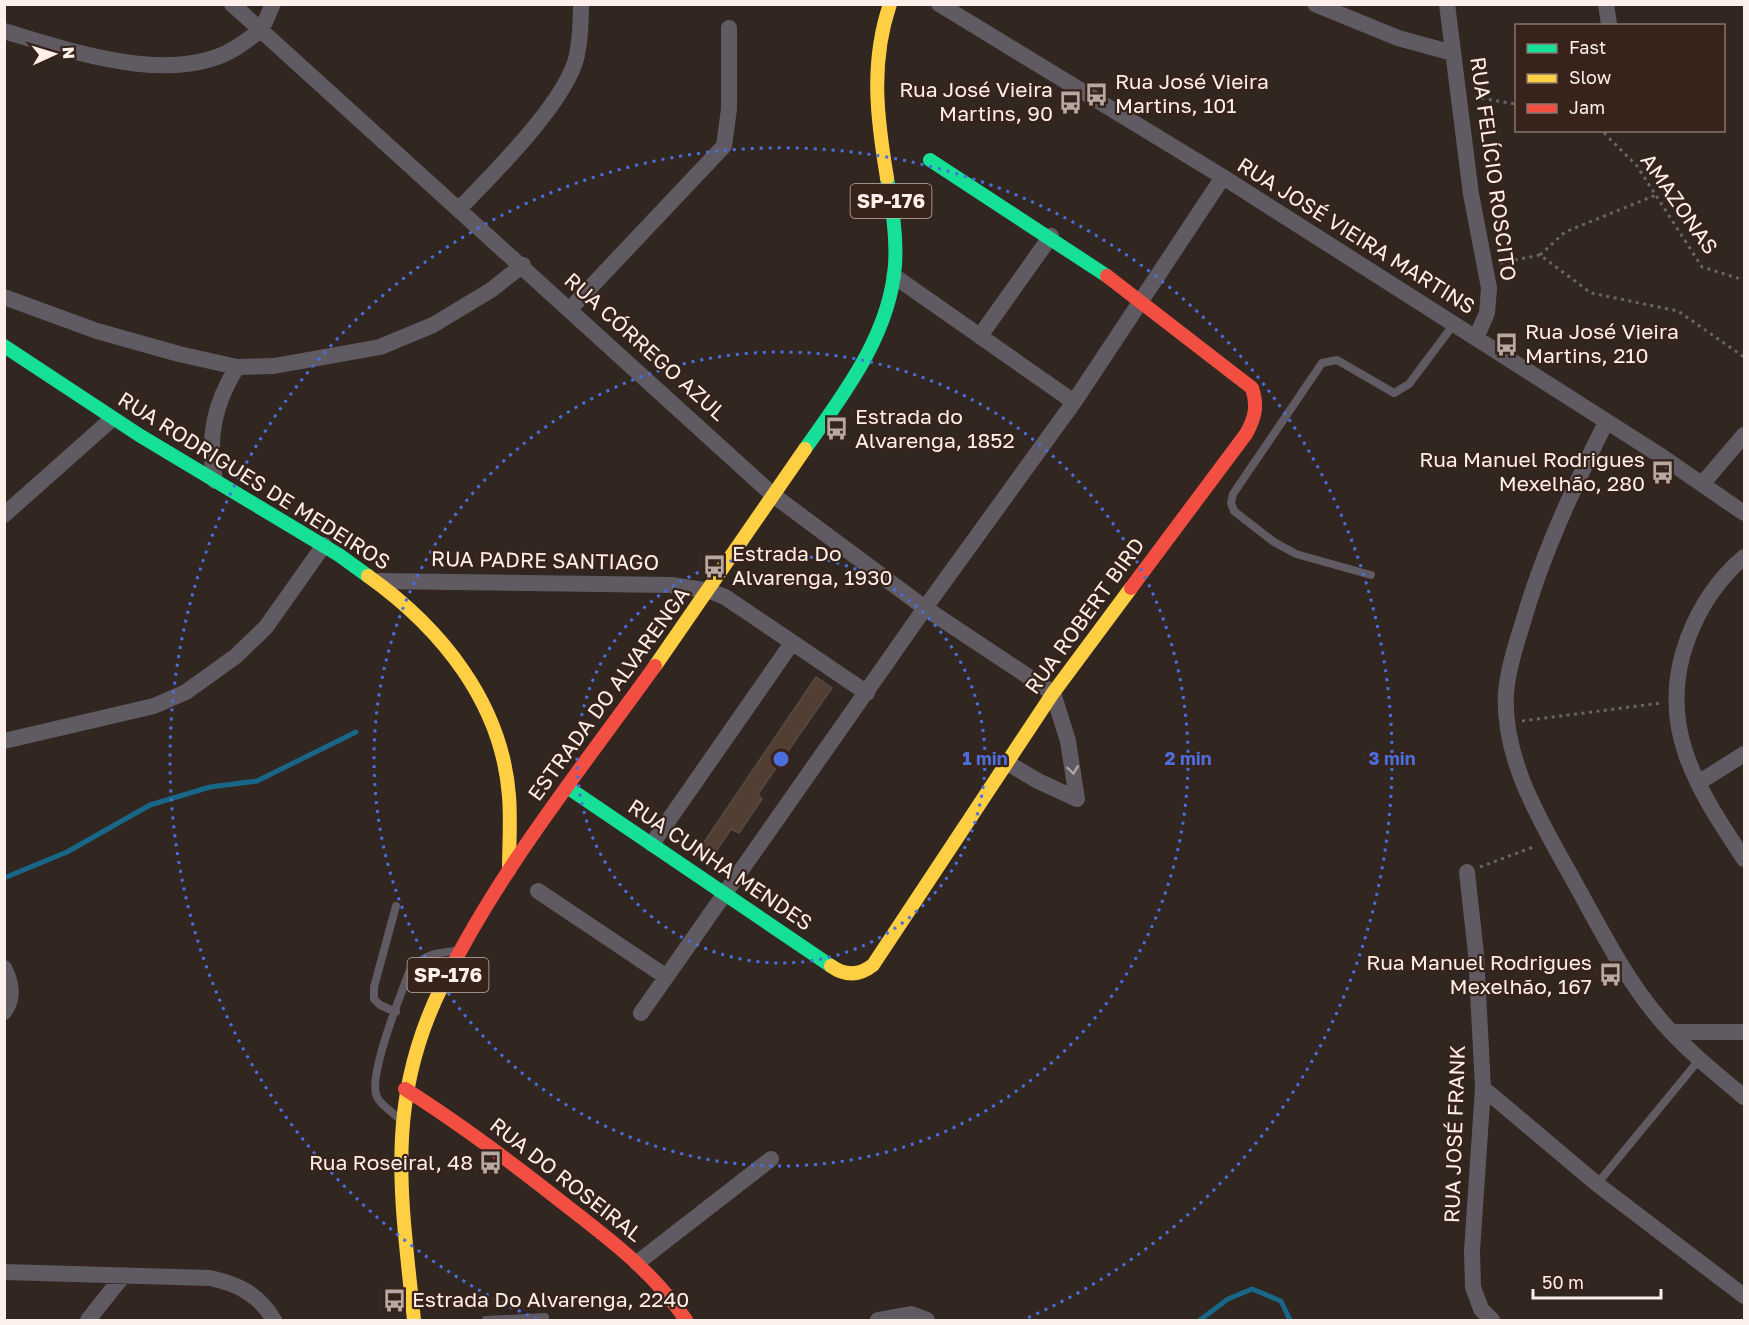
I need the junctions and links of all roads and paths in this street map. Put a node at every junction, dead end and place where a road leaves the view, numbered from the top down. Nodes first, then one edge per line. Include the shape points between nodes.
1 (232, 4) edge
2 (273, 4) edge
3 (581, 4) edge
4 (890, 4) edge
5 (939, 4) edge
6 (1315, 4) edge
7 (1446, 4) edge
8 (1605, 4) edge
9 (1609, 24) dead end
10 (729, 28) dead end
11 (260, 30) junction
12 (4, 31) edge
13 (1453, 53) junction
14 (1458, 95) junction
15 (1515, 104) edge
16 (1602, 132) edge
17 (930, 160) dead end
18 (1223, 177) junction
19 (1656, 195) junction
20 (459, 209) junction
21 (1051, 236) junction
22 (1540, 255) junction
23 (523, 265) junction
24 (1485, 266) junction
25 (894, 276) junction
26 (1744, 280) edge
27 (7, 298) edge
28 (1140, 304) junction
29 (570, 309) junction
30 (1454, 324) junction
31 (980, 336) junction
32 (1476, 338) junction
33 (4, 346) edge
34 (1744, 357) edge
35 (237, 367) junction
36 (1074, 402) junction
37 (112, 419) junction
38 (1606, 422) junction
39 (1744, 435) edge
40 (215, 481) junction
41 (1703, 483) junction
42 (773, 495) junction
43 (1744, 513) edge
44 (4, 515) edge
45 (324, 545) junction
46 (1744, 557) edge
47 (1371, 574) dead end
48 (379, 581) junction
49 (710, 591) junction
50 (925, 608) junction
51 (792, 643) junction
52 (867, 693) junction
53 (1053, 693) junction
54 (1674, 701) junction
55 (1507, 722) junction
56 (4, 741) edge
57 (1744, 754) edge
58 (1006, 762) junction
59 (1698, 783) junction
60 (567, 787) junction
61 (510, 805) junction
62 (534, 835) junction
63 (1551, 840) junction
64 (652, 844) junction
65 (1744, 859) edge
66 (509, 870) junction
67 (1467, 872) joint
68 (538, 891) dead end
69 (724, 893) junction
70 (396, 906) dead end
71 (462, 950) junction
72 (4, 968) edge
73 (852, 974) joint
74 (665, 976) junction
75 (4, 1012) edge
76 (396, 1012) junction
77 (642, 1013) dead end
78 (1672, 1032) junction
79 (1744, 1032) edge
80 (1699, 1060) junction
81 (1483, 1088) junction
82 (405, 1089) junction
83 (1744, 1096) edge
84 (401, 1121) junction
85 (771, 1159) dead end
86 (1597, 1184) junction
87 (637, 1263) junction
88 (7, 1270) edge
89 (123, 1276) junction
90 (1744, 1296) edge
91 (545, 1317) dead end
92 (88, 1320) edge
93 (274, 1320) edge
94 (414, 1320) edge
95 (486, 1320) edge
96 (686, 1320) edge
97 (878, 1320) edge
98 (927, 1320) edge
99 (1492, 1320) edge

1 - 11 street, RUA CÓRREGO AZUL
2 - 11 street
3 - 20 street via 577,56 567,81 505,162
4 - 25 street, ESTRADA DO ALVARENGA / SP-176 via 878,44 876,84 890,185
5 - 18 street, RUA JOSÉ VIEIRA MARTINS
6 - 13 street via 1398,38
7 - 13 street, RUA FELÍCIO ROSCITO
8 - 9 street
10 - 29 street via 729,109 724,146
11 - 12 street via 233,51 207,60 164,65 121,61
11 - 20 street, RUA CÓRREGO AZUL
13 - 14 street, RUA FELÍCIO ROSCITO
14 - 15 path
14 - 24 street, RUA FELÍCIO ROSCITO
16 - 19 path, AMAZONAS via 1636,166
17 - 21 street, RUA ROBERT BIRD
18 - 28 street
18 - 30 street, RUA JOSÉ VIEIRA MARTINS
19 - 22 path via 1565,232
19 - 26 path, AMAZONAS via 1702,267
20 - 23 street, RUA CÓRREGO AZUL
21 - 28 street, RUA ROBERT BIRD
21 - 31 street
22 - 24 path
22 - 34 path via 1591,293 1678,311
23 - 29 street, RUA CÓRREGO AZUL
23 - 35 street via 491,290 433,325 380,347 274,366
24 - 32 street, RUA FELÍCIO ROSCITO via 1488,307
25 - 31 street
25 - 42 street, ESTRADA DO ALVARENGA / SP-176 via 887,309 867,354
27 - 35 street via 98,331
28 - 36 street
28 - 53 street, RUA ROBERT BIRD via 1252,388 1257,415
29 - 42 street, RUA CÓRREGO AZUL
30 - 32 street, RUA JOSÉ VIEIRA MARTINS
30 - 47 lane via 1409,384 1395,393 1337,360 1322,363 1233,494 1234,511 1274,542 1313,560
31 - 36 street
32 - 38 street, RUA JOSÉ VIEIRA MARTINS
33 - 37 street, RUA RODRIGUES DE MEDEIROS
35 - 40 street via 224,388 211,433
36 - 50 street
37 - 40 street, RUA RODRIGUES DE MEDEIROS
37 - 44 street
38 - 41 street, RUA JOSÉ VIEIRA MARTINS
38 - 55 street via 1564,506 1530,597 1506,692
39 - 41 street
40 - 45 street, RUA RODRIGUES DE MEDEIROS
41 - 43 street, RUA JOSÉ VIEIRA MARTINS
42 - 49 street, ESTRADA DO ALVARENGA / SP-176
42 - 50 street, RUA CÓRREGO AZUL
45 - 48 street, RUA RODRIGUES DE MEDEIROS
45 - 56 street via 266,627 236,656 186,693 154,706
46 - 54 street via 1716,584 1697,613 1680,659
48 - 49 street, RUA PADRE SANTIAGO via 671,585
48 - 61 street, RUA RODRIGUES DE MEDEIROS via 418,613 470,677 489,715 501,752
49 - 51 street, RUA PADRE SANTIAGO
49 - 60 street, ESTRADA DO ALVARENGA / SP-176
50 - 52 street
50 - 53 street, RUA CÓRREGO AZUL
51 - 52 street, RUA PADRE SANTIAGO
51 - 64 street
52 - 69 street
53 - 58 street, RUA ROBERT BIRD
53 -> 58 street via 1068,741 1077,799
54 - 55 path
54 - 59 street via 1678,730
55 - 63 street via 1526,787
57 - 59 street
58 - 73 street, RUA ROBERT BIRD via 873,965 865,972
59 - 65 street
60 - 62 street, ESTRADA DO ALVARENGA / SP-176
60 - 64 street, RUA CUNHA MENDES
61 - 62 street, RUA RODRIGUES DE MEDEIROS via 521,827
61 - 66 street, RUA RODRIGUES DE MEDEIROS
62 - 66 street, ESTRADA DO ALVARENGA / SP-176
63 - 67 path
63 - 78 street via 1619,962
64 - 69 street, RUA CUNHA MENDES
66 - 71 street, ESTRADA DO ALVARENGA / SP-176
67 - 81 street, RUA JOSÉ FRANK
68 - 74 street
69 - 73 street, RUA CUNHA MENDES via 837,970
69 - 74 street
70 - 76 lane via 374,999
71 - 76 lane via 434,953 418,960 409,972
71 - 82 street, ESTRADA DO ALVARENGA / SP-176 via 429,1014
72 - 75 street via 11,991 10,1005
74 - 77 street
76 - 84 lane via 377,1067 375,1086 377,1098
78 - 79 street
78 - 80 street
80 - 83 street
80 - 86 lane
81 - 86 street
81 - 99 street, RUA JOSÉ FRANK via 1473,1287 1481,1309
82 - 84 street, ESTRADA DO ALVARENGA / SP-176
82 - 87 street, RUA DO ROSEIRAL via 486,1142
84 - 94 street, ESTRADA DO ALVARENGA / SP-176 via 401,1179
85 - 87 street
86 - 90 street
87 - 96 street, RUA DO ROSEIRAL via 673,1300
88 - 89 street
89 - 92 street
89 - 93 street via 210,1278 233,1283 248,1291
91 - 95 lane
97 - 98 street via 911,1314

